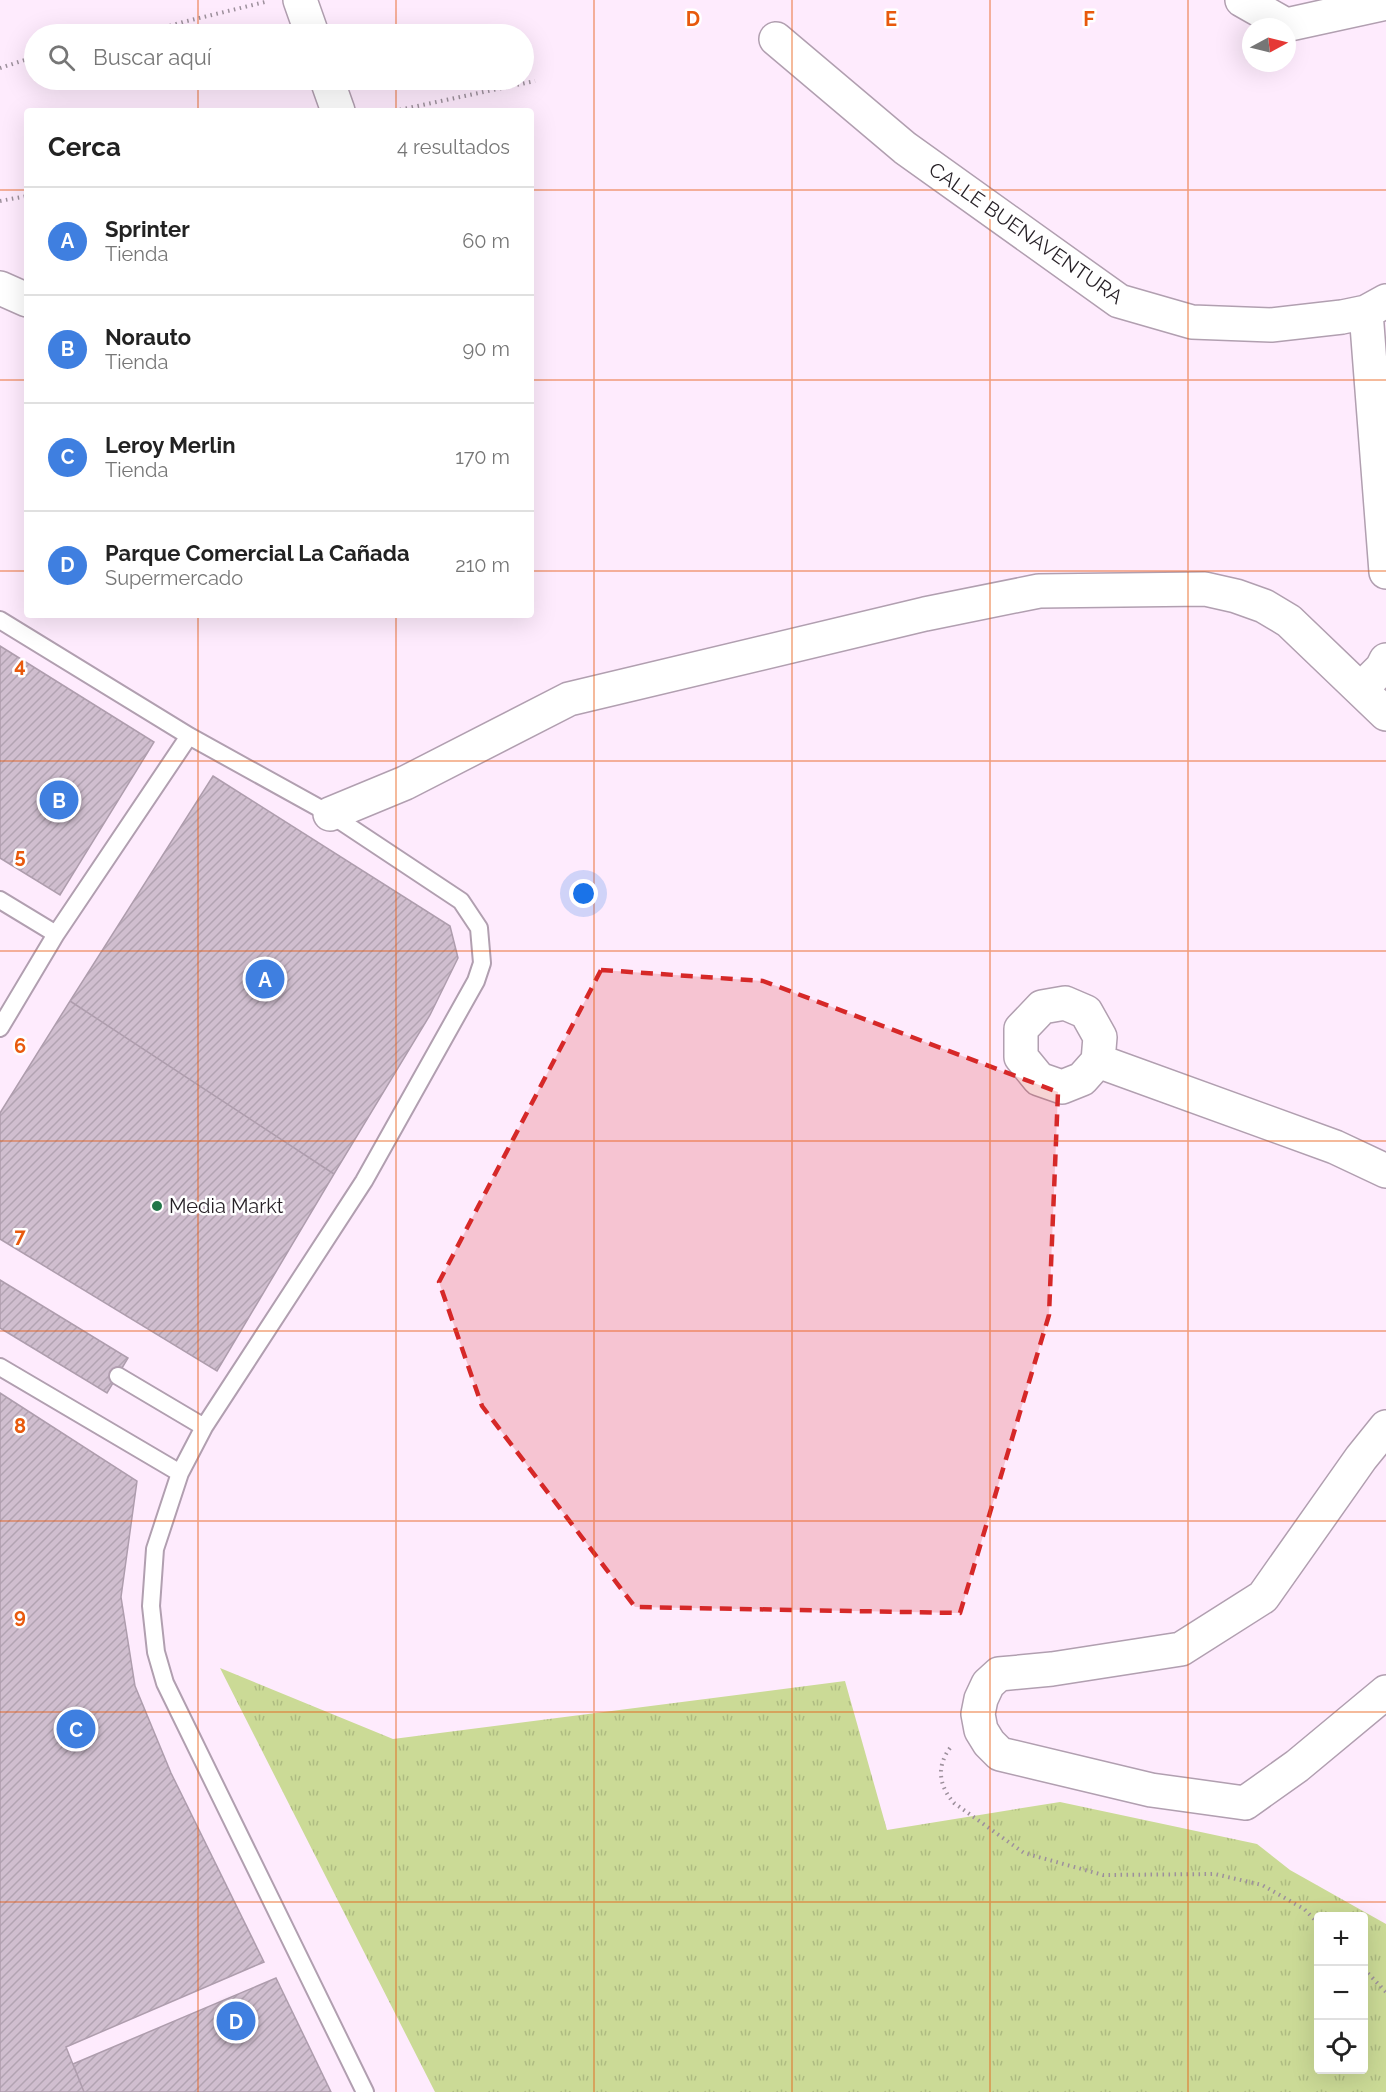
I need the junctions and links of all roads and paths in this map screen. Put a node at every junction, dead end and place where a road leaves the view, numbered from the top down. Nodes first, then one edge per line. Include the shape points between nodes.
1 (275, 0) edge
2 (300, 0) edge
3 (1242, 0) edge
4 (1386, 3) edge
5 (176, 24) edge
6 (308, 24) edge
7 (776, 39) dead end
8 (24, 60) edge
9 (0, 68) edge
10 (331, 90) edge
11 (493, 90) edge
12 (337, 108) edge
13 (408, 108) edge
14 (24, 197) edge
15 (0, 201) edge
16 (0, 288) edge
17 (24, 299) edge
18 (1376, 306) edge
19 (1386, 572) edge
20 (0, 620) edge
21 (1386, 660) edge
22 (1360, 689) junction
23 (1386, 714) edge
24 (189, 736) junction
25 (330, 814) junction
26 (0, 900) edge
27 (56, 934) junction
28 (0, 1028) edge
29 (1098, 1061) dead end
30 (1386, 1171) edge
31 (0, 1367) edge
32 (118, 1376) dead end
33 (204, 1427) junction
34 (1386, 1427) edge
35 (180, 1473) junction
36 (1386, 1692) edge
37 (981, 1730) junction
38 (1314, 1919) edge
39 (1368, 1973) edge
40 (1386, 1992) edge
41 (365, 2092) edge

1 - 5 path
2 - 6 street
3 - 4 street via 1286,26
7 - 18 street, CALLE BUENAVENTURA via 905,148 1119,301 1192,322 1271,325 1342,317
8 - 9 path
10 - 12 street
11 - 13 path
14 - 15 path
16 - 17 street
18 - 19 street
20 - 24 lane
21 - 22 street
22 - 23 street
22 - 25 street via 1289,621 1236,596 1205,589 1039,591 925,614 569,699 405,783
24 - 25 lane
24 - 27 lane
25 - 33 lane via 460,901 479,928 482,963 476,981 364,1181
26 - 27 lane
27 - 28 lane
29 - 30 street via 1335,1147
31 - 35 lane
32 - 33 lane
33 - 35 lane
34 - 37 street via 1263,1597 1181,1649 999,1674 988,1684 981,1699
35 - 41 lane via 155,1549 151,1606 156,1652 165,1683
36 - 37 street via 1297,1766 1245,1803 1151,1790 1000,1754
37 - 38 path via 952,1746 944,1756 940,1768 945,1793 1024,1853 1102,1875 1215,1874 1262,1885
39 - 40 path

